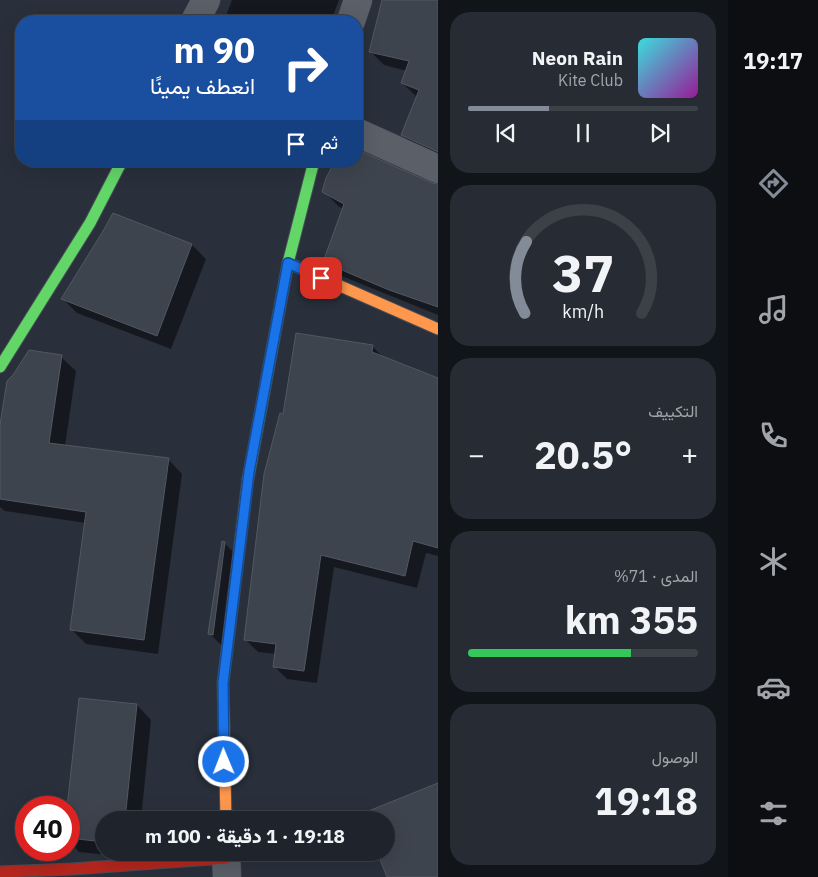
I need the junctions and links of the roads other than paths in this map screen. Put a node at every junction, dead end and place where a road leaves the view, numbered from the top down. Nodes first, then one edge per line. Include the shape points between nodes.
1 (206, 0) edge
2 (358, 0) edge
3 (198, 15) edge
4 (353, 15) edge
5 (363, 135) edge
6 (119, 167) edge
7 (312, 167) edge
8 (438, 169) edge
9 (288, 263) junction
10 (438, 329) edge
11 (0, 368) edge
12 (226, 811) edge
13 (226, 862) edge
14 (0, 872) edge
15 (72, 873) edge

1 - 3 street
2 - 4 street
5 - 8 street
6 - 11 street via 90,223
7 - 9 street
9 - 10 street
9 - 12 street via 249,472 223,683
13 - 15 street
14 - 15 street

